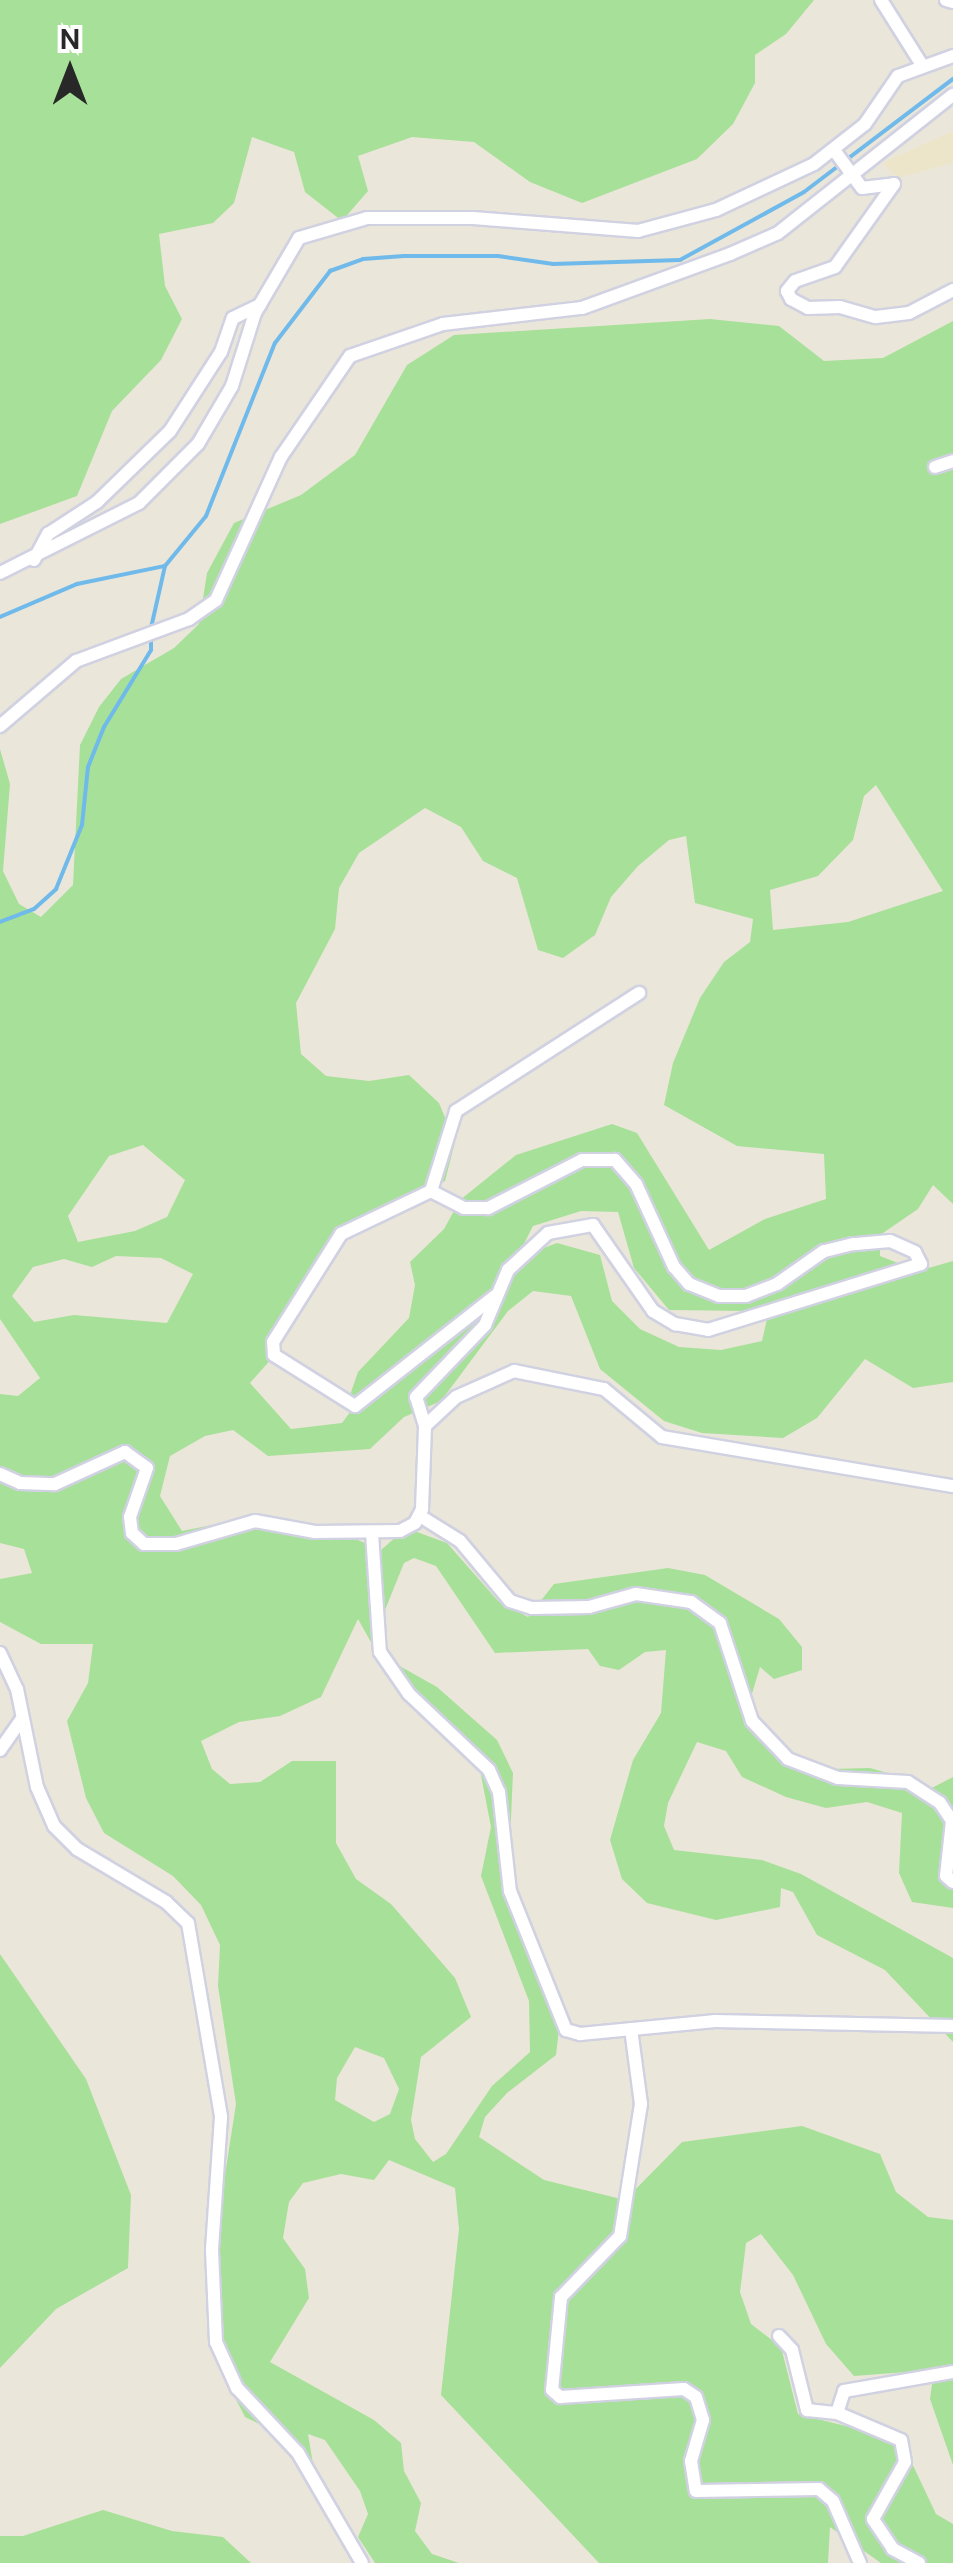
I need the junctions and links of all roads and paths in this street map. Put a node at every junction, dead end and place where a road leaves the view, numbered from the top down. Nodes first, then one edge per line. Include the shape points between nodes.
1 (880, 0) edge
2 (953, 56) edge
3 (922, 65) junction
4 (953, 95) edge
5 (834, 150) junction
6 (853, 175) junction
7 (953, 290) edge
8 (260, 304) junction
9 (953, 460) edge
10 (935, 466) dead end
11 (34, 560) junction
12 (0, 573) edge
13 (0, 726) edge
14 (640, 993) dead end
15 (431, 1191) junction
16 (497, 1295) junction
17 (425, 1426) junction
18 (0, 1474) edge
19 (953, 1486) edge
20 (420, 1516) junction
21 (372, 1533) junction
22 (0, 1653) edge
23 (22, 1711) junction
24 (0, 1750) edge
25 (951, 1863) edge
26 (953, 1882) edge
27 (953, 2026) edge
28 (631, 2030) junction
29 (779, 2336) dead end
30 (953, 2372) edge
31 (837, 2413) junction
32 (362, 2563) edge
33 (860, 2563) edge
34 (919, 2563) edge

1 - 3 street
2 - 3 street
3 - 5 street via 898,76 865,124
4 - 6 street
5 - 6 street
5 - 8 street via 794,176 716,210 638,231 473,218 367,218 314,231 299,238
6 - 7 street via 862,188 894,184 835,267 795,281 787,291 791,299 808,308 840,307 876,317 909,313
6 - 13 street via 778,232 681,274 582,308 443,324 350,356 259,497 228,584 189,619 119,644 44,683
8 - 11 street via 233,318 220,352 170,431 97,502 48,534
8 - 11 street via 232,386 198,444 139,504
9 - 10 street
11 - 12 street
14 - 15 street via 456,1111
15 - 16 street via 341,1234 273,1342 274,1355 355,1406
15 - 16 street via 464,1208 488,1208 582,1160 615,1160 636,1184 674,1266 690,1284 719,1296 746,1296 778,1284 824,1251 853,1244 890,1241 915,1252 921,1264 708,1330 675,1324 653,1311 600,1230 566,1225 532,1244 508,1270
16 - 17 street via 484,1326 416,1398
17 - 19 street via 456,1397 514,1370 604,1389 662,1436
17 - 20 street
18 - 21 street via 20,1483 55,1484 124,1452 146,1468 130,1517 133,1536 144,1544 176,1544 255,1521
20 - 21 street via 408,1530
20 - 25 street via 460,1542 502,1594 532,1608 572,1610 636,1594 690,1602 720,1623 731,1643 742,1700 765,1739 814,1772 921,1788 952,1821
21 - 28 street via 380,1652 409,1694 490,1770 499,1792 510,1890 566,2030
22 - 23 street
23 - 24 street via 18,1729
23 - 32 street via 37,1787 54,1826 188,1924 221,2116 212,2250 216,2342 237,2388 298,2454
25 - 26 street via 946,1876
27 - 28 street via 715,2021
28 - 33 street via 641,2104 620,2236 562,2297 552,2390 560,2397 684,2389 696,2397 702,2420 690,2461 696,2491 819,2489 834,2501
29 - 31 street via 792,2350 807,2410
30 - 31 street via 844,2392
31 - 34 street via 901,2440 906,2462 873,2519 893,2548

